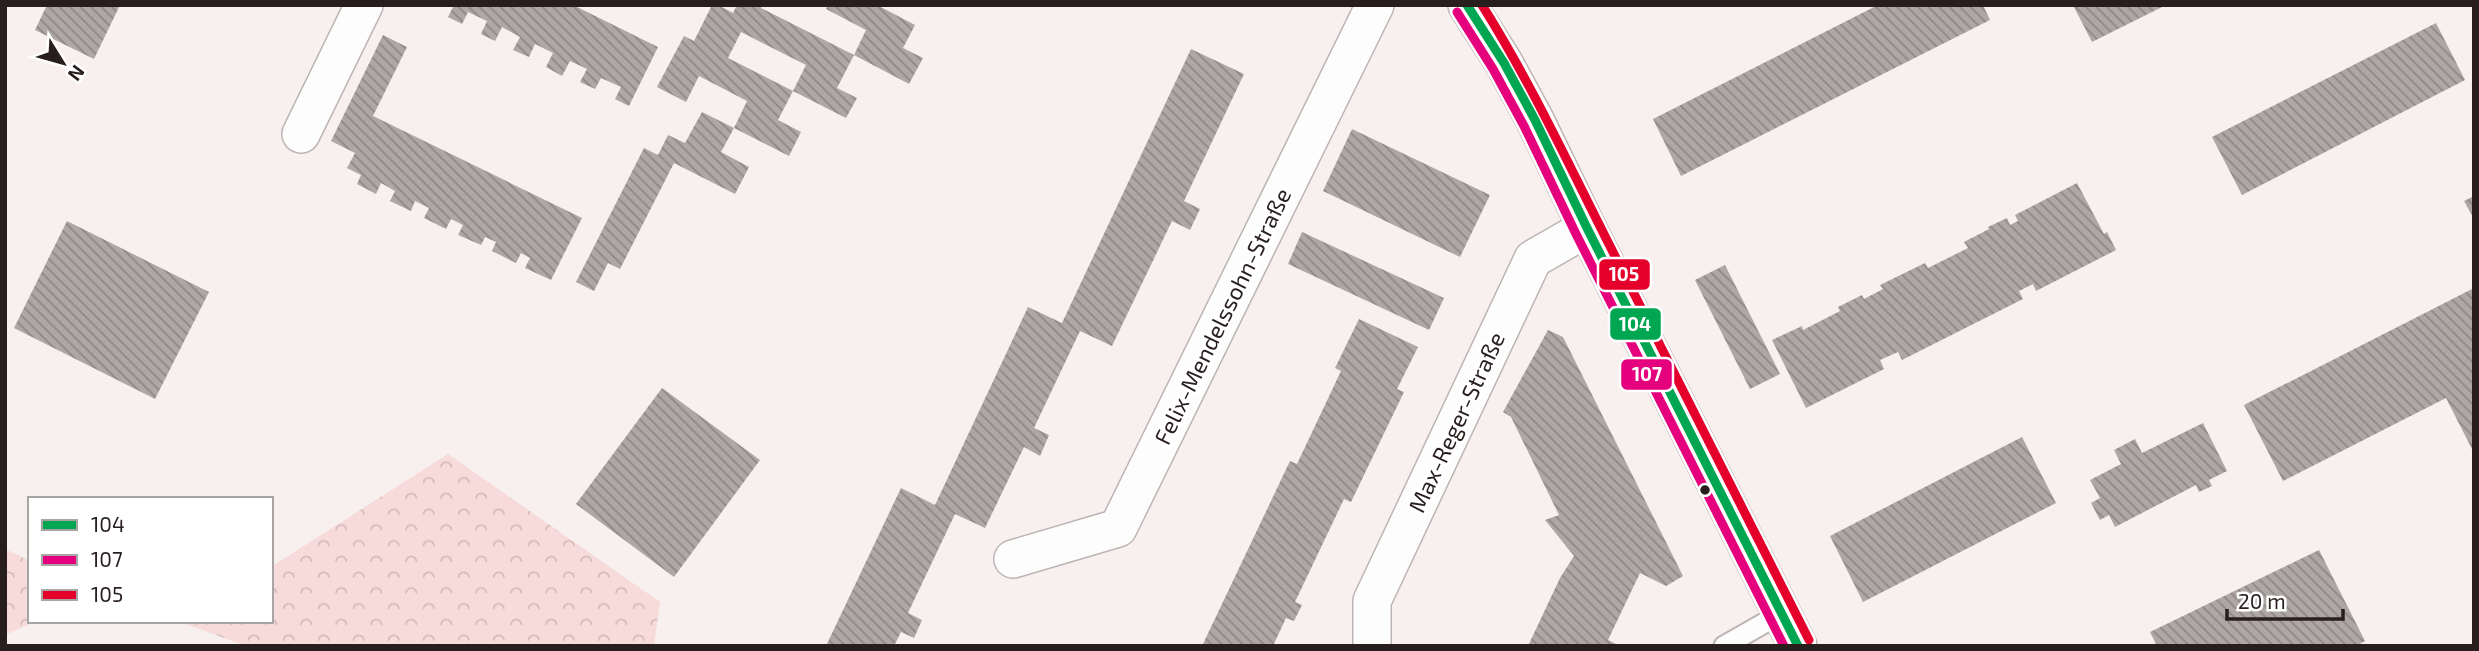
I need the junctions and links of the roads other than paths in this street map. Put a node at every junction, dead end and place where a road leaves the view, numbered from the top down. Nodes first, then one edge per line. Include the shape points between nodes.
1 (364, 5) edge
2 (1375, 5) edge
3 (1467, 5) edge
4 (301, 134) dead end
5 (1587, 228) junction
6 (1013, 559) dead end
7 (1782, 613) junction
8 (1372, 646) edge
9 (1724, 646) edge
10 (1798, 646) edge

1 - 4 street
2 - 6 street, Felix-Mendelssohn-Straße via 1118,528
3 - 5 street via 1529,109
5 - 7 street
5 - 8 street, Max-Reger-Straße via 1533,259 1372,601
7 - 9 lane
7 - 10 street

